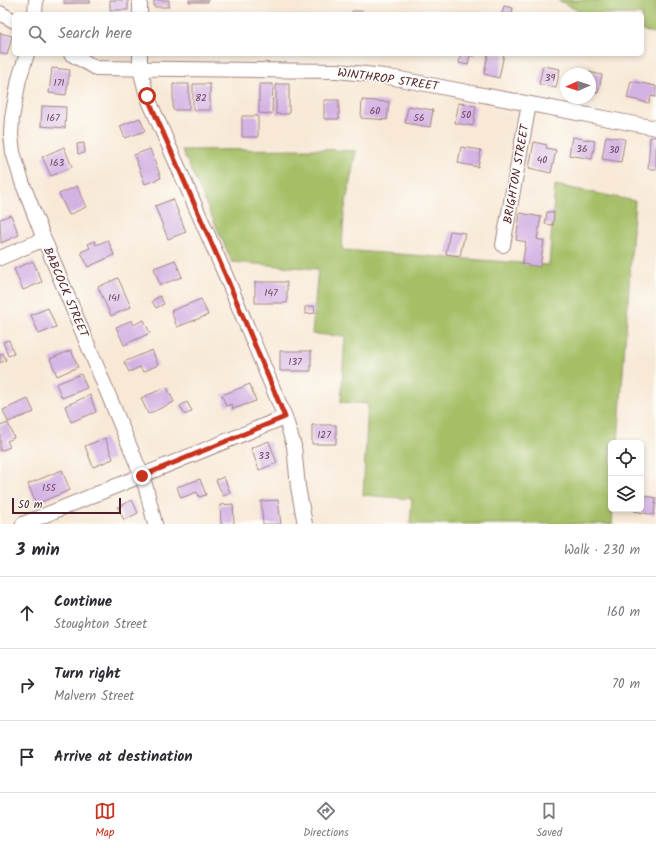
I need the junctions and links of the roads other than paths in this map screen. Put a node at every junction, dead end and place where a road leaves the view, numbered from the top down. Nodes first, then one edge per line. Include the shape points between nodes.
1 (36, 0) edge
2 (140, 0) edge
3 (35, 12) edge
4 (140, 12) edge
5 (0, 13) edge
6 (12, 20) edge
7 (26, 56) edge
8 (75, 56) edge
9 (140, 56) edge
10 (140, 69) junction
11 (529, 104) junction
12 (656, 128) edge
13 (44, 239) junction
14 (503, 245) dead end
15 (0, 258) edge
16 (285, 417) junction
17 (142, 476) junction
18 (23, 524) edge
19 (155, 524) edge
20 (305, 524) edge

1 - 3 street
2 - 4 street
5 - 6 street
7 - 13 street, BABCOCK STREET via 19,79 11,135 22,182
8 - 10 street, WINTHROP STREET via 96,68
9 - 10 street
10 - 11 street, WINTHROP STREET via 337,71 384,76
10 - 16 street via 147,96
11 - 12 street, WINTHROP STREET
11 - 14 street, BRIGHTON STREET
13 - 15 street
13 - 17 street, BABCOCK STREET
16 - 17 street
16 - 20 street via 294,446
17 - 18 street
17 - 19 street, BABCOCK STREET

